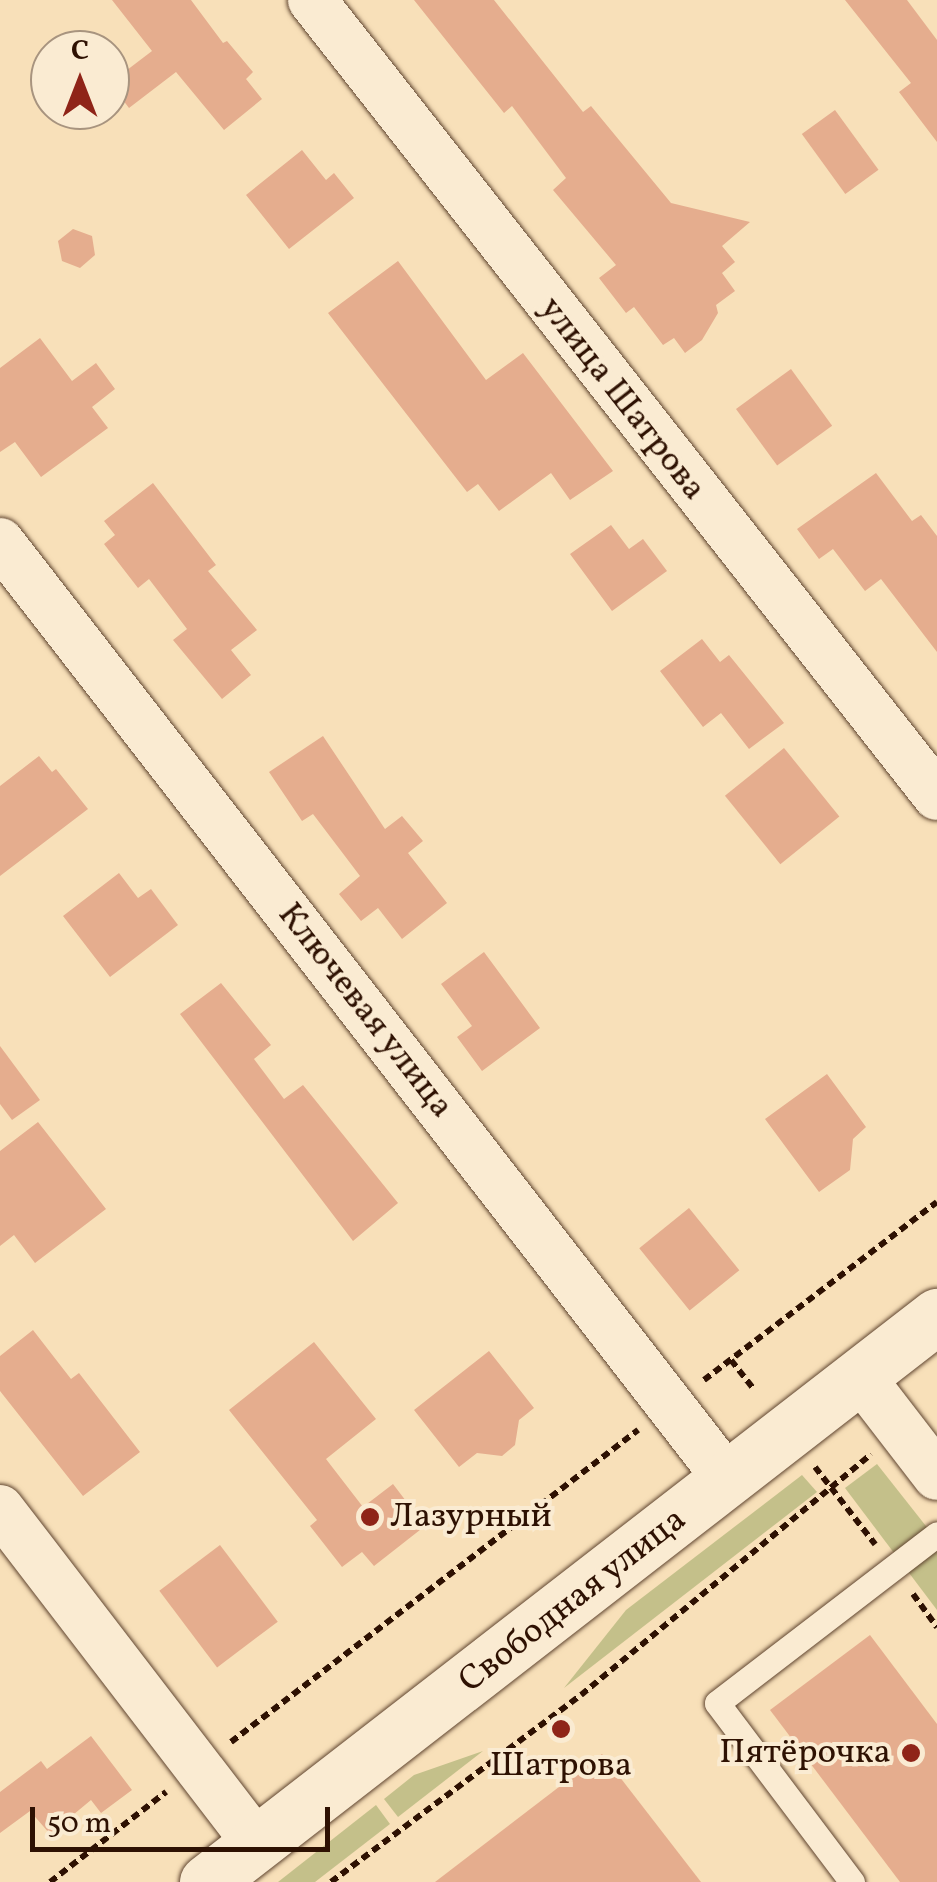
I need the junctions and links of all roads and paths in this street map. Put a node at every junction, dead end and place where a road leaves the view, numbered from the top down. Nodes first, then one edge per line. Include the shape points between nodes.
1 (312, 0) edge
2 (0, 542) edge
3 (937, 796) edge
4 (937, 1202) edge
5 (937, 1316) edge
6 (731, 1360) junction
7 (860, 1376) junction
8 (754, 1389) dead end
9 (671, 1405) junction
10 (901, 1430) junction
11 (937, 1476) edge
12 (729, 1481) junction
13 (0, 1509) edge
14 (937, 1534) edge
15 (198, 1768) junction
16 (257, 1844) junction
17 (50, 1882) edge
18 (206, 1882) edge
19 (332, 1882) edge
20 (852, 1882) edge

1 - 3 street, улица Шатрова
2 - 9 street, Ключевая улица
4 - 6 path
5 - 7 main road, Свободная улица
6 - 8 path
6 - 9 path
7 - 10 street
7 - 12 main road, Свободная улица
9 - 12 street, Ключевая улица
9 - 15 path
10 - 11 street
10 - 19 path via 580,1695
12 - 16 main road, Свободная улица
13 - 15 street
14 - 20 lane via 718,1703
15 - 16 street
15 - 17 path
16 - 18 main road, Свободная улица

